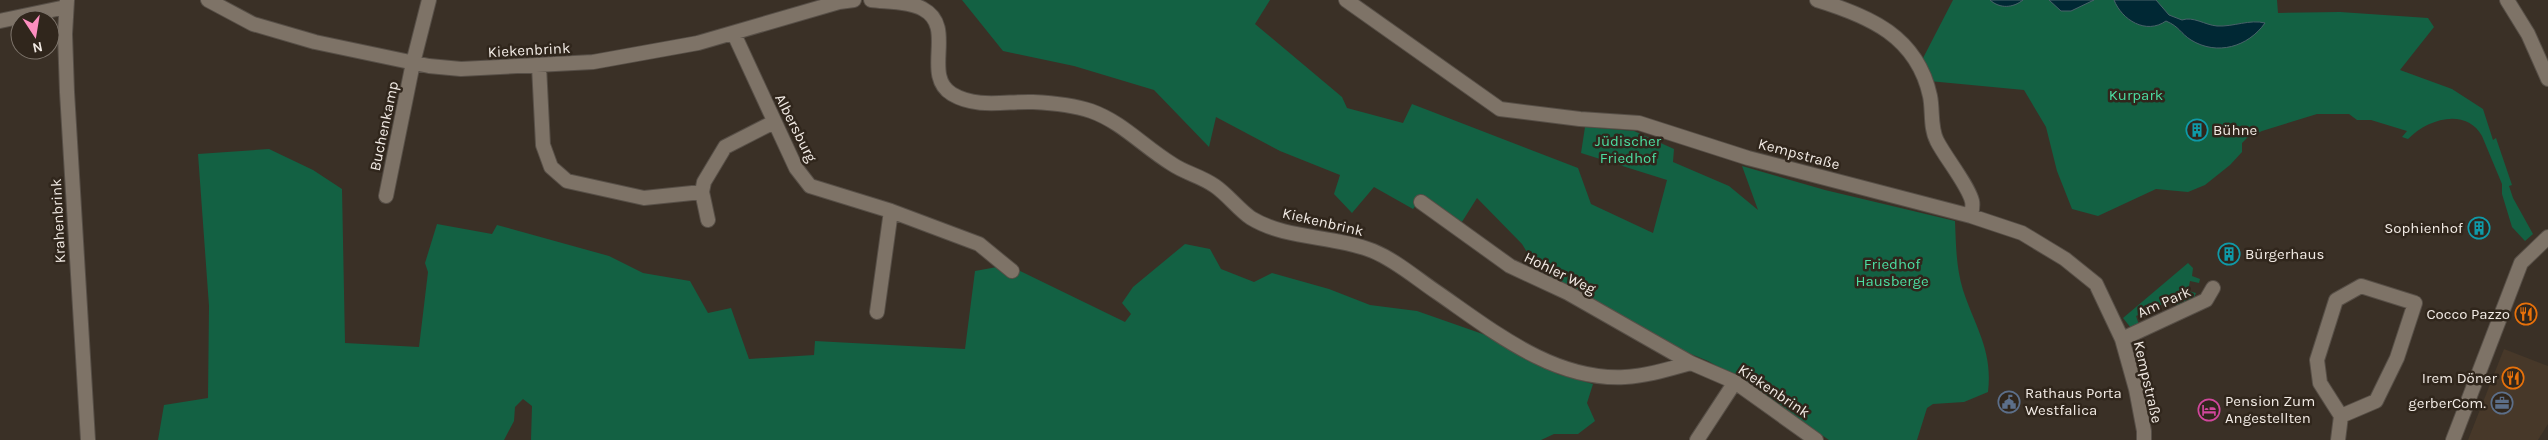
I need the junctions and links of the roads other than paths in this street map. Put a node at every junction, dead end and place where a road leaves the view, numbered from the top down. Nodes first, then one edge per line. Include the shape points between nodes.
1 (208, 0) edge
2 (429, 0) edge
3 (854, 0) edge
4 (871, 0) edge
5 (1346, 0) edge
6 (1817, 0) edge
7 (2507, 0) edge
8 (67, 4) edge
9 (0, 21) edge
10 (734, 34) junction
11 (413, 63) junction
12 (539, 66) junction
13 (2548, 79) edge
14 (774, 122) junction
15 (702, 192) junction
16 (386, 196) dead end
17 (1421, 202) dead end
18 (891, 211) junction
19 (1971, 216) junction
20 (708, 220) dead end
21 (2547, 240) edge
22 (1012, 271) dead end
23 (2213, 288) dead end
24 (877, 312) dead end
25 (2122, 339) junction
26 (1691, 364) junction
27 (1735, 382) junction
28 (2341, 416) junction
29 (88, 440) edge
30 (1697, 440) edge
31 (1816, 440) edge
32 (2144, 440) edge
33 (2338, 440) edge
34 (2453, 440) edge

1 - 11 street, Kiekenbrink via 253,24 315,42
2 - 11 street
3 - 10 street, Kiekenbrink
4 - 26 street, Kiekenbrink via 921,7 931,14 939,30 938,74 943,87 952,94 985,104 1032,102 1090,110 1112,120 1174,166 1216,187 1250,217 1267,226 1349,243 1374,252 1403,268 1499,335 1568,371 1624,377
5 - 19 street, Kempstraße via 1500,108 1639,123 1748,158
6 - 19 street via 1845,9 1891,33 1920,65 1930,95 1936,139 1972,201
7 - 13 street via 2528,34
8 - 9 street
8 - 29 street, Krahenbrink via 67,92
10 - 12 street, Kiekenbrink via 593,62
10 - 14 street, Albersburg
11 - 12 street, Kiekenbrink via 461,69
11 - 16 street, Buchenkamp
12 - 15 street via 543,144 551,167 567,181 644,198
14 - 15 street via 726,147 704,182
14 - 18 street, Albersburg via 796,168 810,186
15 - 20 street
17 - 26 street, Hohler Weg via 1510,266 1568,293
18 - 22 street, Albersburg via 979,244
18 - 24 street
19 - 25 street, Kempstraße via 2022,233 2065,259 2096,284
21 - 34 street via 2521,263
23 - 25 street, Am Park via 2206,300
25 - 32 street, Kempstraße via 2136,389
26 - 27 street, Kiekenbrink
27 - 30 street
27 - 31 street, Kiekenbrink
28 - 28 street via 2320,383 2317,360 2336,300 2361,286 2415,303 2397,358 2376,402
28 - 33 street

